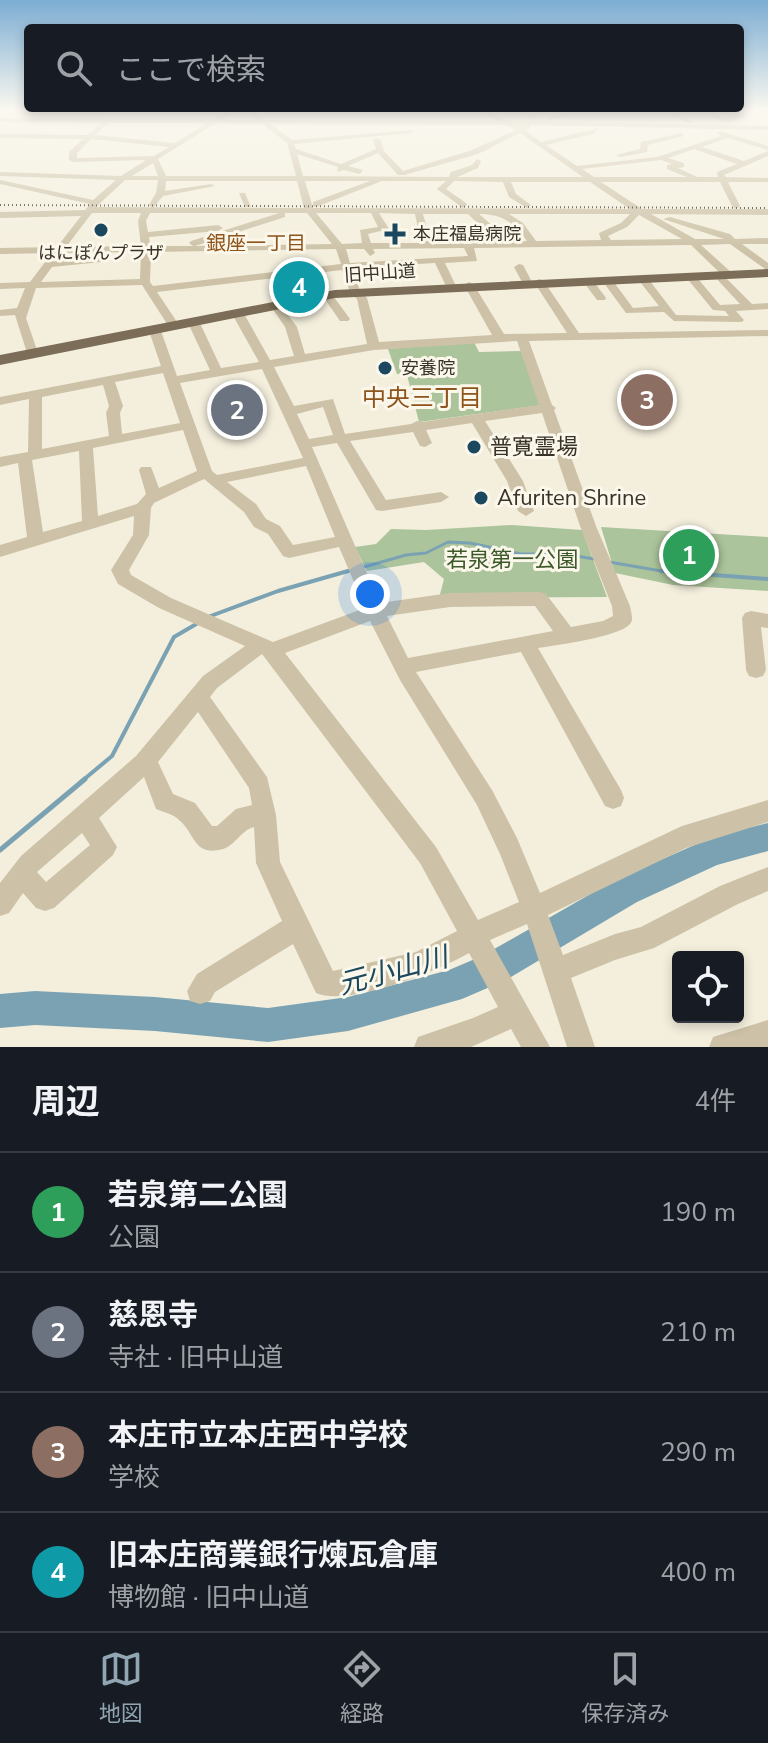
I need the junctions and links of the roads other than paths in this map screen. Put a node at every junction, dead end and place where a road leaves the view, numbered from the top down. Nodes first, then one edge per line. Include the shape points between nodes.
1 (73, 158) edge
2 (154, 158) junction
3 (296, 158) edge
4 (314, 158) edge
5 (361, 158) edge
6 (387, 158) edge
7 (456, 158) edge
8 (555, 158) edge
9 (598, 158) edge
10 (638, 158) edge
11 (661, 158) joint
12 (728, 158) edge
13 (754, 158) edge
14 (477, 161) dead end
15 (648, 161) junction
16 (561, 163) junction
17 (743, 163) junction
18 (340, 167) junction
19 (573, 167) junction
20 (522, 168) dead end
21 (401, 173) junction
22 (0, 174) edge
23 (123, 178) junction
24 (163, 178) junction
25 (204, 178) junction
26 (271, 178) junction
27 (300, 178) junction
28 (322, 178) junction
29 (377, 178) junction
30 (388, 178) junction
31 (453, 178) junction
32 (506, 179) junction
33 (517, 179) junction
34 (591, 179) junction
35 (698, 180) junction
36 (720, 180) junction
37 (768, 180) edge
38 (0, 182) edge
39 (199, 188) junction
40 (161, 194) junction
41 (242, 195) dead end
42 (248, 205) junction
43 (527, 205) junction
44 (308, 207) junction
45 (150, 208) junction
46 (466, 208) junction
47 (634, 208) junction
48 (733, 209) junction
49 (768, 209) edge
50 (90, 210) junction
51 (373, 210) junction
52 (418, 210) junction
53 (498, 210) junction
54 (0, 215) edge
55 (652, 218) junction
56 (625, 223) junction
57 (242, 227) junction
58 (144, 235) junction
59 (768, 236) edge
60 (728, 238) junction
61 (693, 242) junction
62 (609, 244) junction
63 (534, 245) junction
64 (370, 246) junction
65 (427, 246) junction
66 (468, 246) junction
67 (503, 246) junction
68 (340, 247) junction
69 (178, 248) junction
70 (60, 250) junction
71 (0, 251) edge
72 (146, 254) junction
73 (253, 256) junction
74 (104, 259) junction
75 (438, 260) junction
76 (372, 263) junction
77 (49, 264) junction
78 (345, 266) junction
79 (519, 267) dead end
80 (768, 271) edge
81 (723, 275) junction
82 (265, 276) junction
83 (690, 276) junction
84 (642, 278) junction
85 (606, 279) junction
86 (587, 280) junction
87 (533, 282) junction
88 (98, 284) junction
89 (469, 285) junction
90 (0, 286) edge
91 (147, 286) junction
92 (451, 286) junction
93 (31, 287) junction
94 (355, 292) junction
95 (327, 295) junction
96 (601, 298) dead end
97 (275, 305) junction
98 (768, 306) edge
99 (749, 307) junction
100 (728, 308) junction
101 (20, 311) junction
102 (237, 312) junction
103 (0, 313) edge
104 (670, 314) junction
105 (344, 319) dead end
106 (193, 321) junction
107 (173, 325) junction
108 (154, 328) junction
109 (768, 333) edge
110 (682, 335) junction
111 (500, 338) junction
112 (522, 338) junction
113 (576, 338) junction
114 (374, 346) junction
115 (32, 353) junction
116 (300, 357) junction
117 (0, 360) edge
118 (268, 363) junction
119 (217, 372) junction
120 (170, 374) junction
121 (108, 380) junction
122 (36, 394) junction
123 (0, 401) edge
124 (549, 408) junction
125 (287, 412) junction
126 (476, 418) junction
127 (189, 425) junction
128 (417, 425) junction
129 (340, 436) junction
130 (116, 439) junction
131 (425, 443) dead end
132 (86, 444) junction
133 (303, 444) junction
134 (30, 456) junction
135 (310, 461) junction
136 (0, 462) edge
137 (146, 470) dead end
138 (209, 477) junction
139 (441, 497) dead end
140 (148, 501) junction
141 (526, 511) dead end
142 (90, 523) junction
143 (36, 540) junction
144 (343, 540) junction
145 (0, 551) edge
146 (376, 611) junction
147 (768, 621) edge
148 (566, 635) junction
149 (525, 642) junction
150 (267, 647) junction
151 (403, 667) junction
152 (756, 670) dead end
153 (198, 696) junction
154 (144, 763) junction
155 (613, 798) dead end
156 (768, 811) edge
157 (83, 815) junction
158 (265, 815) junction
159 (22, 874) junction
160 (768, 879) edge
161 (0, 904) edge
162 (534, 911) junction
163 (297, 927) junction
164 (476, 937) junction
165 (553, 969) junction
166 (200, 991) dead end
167 (512, 1002) junction
168 (768, 1034) edge
169 (439, 1045) edge
170 (536, 1047) edge
171 (581, 1047) edge
172 (723, 1047) edge

1 - 2 street
2 - 23 street
2 - 24 street
3 - 27 street
4 - 18 street
5 - 18 street
6 - 21 street
7 - 21 street
8 - 16 street
9 - 16 street
10 - 15 street
11 - 15 street
11 - 35 street via 681,165 670,167
12 - 17 street
13 - 17 street
14 - 31 street
15 - 19 street
16 - 19 street
17 - 36 street via 720,174
18 - 28 street
18 - 29 street
19 - 34 street
20 - 33 street via 506,170
21 - 30 street
22 - 23 street
23 - 24 street
23 - 50 street
24 - 25 street
24 - 40 street
25 - 26 street
25 - 39 street
26 - 27 street
26 - 39 street
27 - 28 street
27 - 44 street
28 - 29 street
29 - 30 street
30 - 31 street
30 - 44 street
31 - 32 street
31 - 46 street via 441,189
32 - 33 street
32 - 43 street via 512,195
33 - 34 street
34 - 35 street
34 - 47 street
35 - 36 street
36 - 37 street
36 - 48 street via 731,194
38 - 50 street
39 - 40 street
40 - 45 street
41 - 42 street
42 - 44 street
42 - 45 street
43 - 46 street
43 - 47 street
44 - 45 street
44 - 46 street via 398,201
44 - 51 street
44 - 57 street
44 - 68 street
45 - 50 street
45 - 58 street via 142,221
46 - 52 street
46 - 53 street
46 - 67 street via 499,236
47 - 48 street
47 - 53 street
47 - 55 street
47 - 56 street
47 - 60 street
48 - 49 street
48 - 60 street via 725,220
50 - 54 street
50 - 70 street
51 - 52 street
51 - 64 street via 384,229 363,232
52 - 65 street
53 - 63 street via 520,225
55 - 56 street
55 - 61 street
56 - 62 street via 602,235
57 - 58 street
57 - 69 street
57 - 73 street
58 - 72 street
59 - 60 street
60 - 61 street
60 - 80 street
61 - 62 street
61 - 81 street
62 - 63 street
63 - 67 street
64 - 65 street
64 - 68 street
64 - 76 street
65 - 66 street
66 - 67 street
66 - 75 street via 474,259
68 - 73 street
68 - 78 street
69 - 72 street
69 - 73 street
70 - 71 street
70 - 72 street
70 - 77 street
72 - 74 street
72 - 91 street
73 - 82 street
74 - 77 street
74 - 88 street
75 - 76 street
75 - 92 street
76 - 78 street
77 - 93 street
78 - 82 street
78 - 94 street
79 - 87 street
80 - 81 main road, 旧中山道
81 - 83 main road, 旧中山道
81 - 99 street
82 - 91 street
83 - 84 main road, 旧中山道
83 - 100 street via 717,308
84 - 85 main road, 旧中山道
84 - 104 street
85 - 86 main road, 旧中山道
85 - 104 street via 630,311
86 - 87 main road, 旧中山道
86 - 96 street
87 - 89 main road, 旧中山道
87 - 113 street
88 - 91 street
88 - 93 street
89 - 92 main road, 旧中山道
89 - 111 street
90 - 93 street
91 - 107 street
92 - 94 main road, 旧中山道
93 - 101 street
94 - 95 main road, 旧中山道
94 - 114 street via 362,298
95 - 97 main road, 旧中山道
95 - 105 street
97 - 102 main road, 旧中山道
97 - 116 street via 291,327
98 - 99 street
99 - 100 street
100 - 104 street via 738,320
101 - 103 street
101 - 115 street
102 - 106 main road, 旧中山道
102 - 118 street
104 - 110 street
106 - 107 main road, 旧中山道
106 - 119 street
107 - 108 main road, 旧中山道
108 - 115 main road, 旧中山道
108 - 120 street
109 - 110 street
110 - 113 street
111 - 112 street
111 - 114 street
112 - 113 street
112 - 124 street
114 - 116 street
115 - 117 main road, 旧中山道
116 - 118 street
118 - 119 street
118 - 125 street
119 - 120 street
120 - 121 street
120 - 127 street
121 - 122 street
121 - 130 street via 116,406
122 - 123 street
122 - 134 street
124 - 126 street
124 - 148 street via 623,620
125 - 129 street via 328,402
125 - 133 street
126 - 128 street
126 - 141 street via 515,481
127 - 130 street
127 - 138 street
128 - 129 street
128 - 131 street
129 - 133 street
129 - 139 street via 382,506
130 - 132 street
132 - 134 street
132 - 142 street
133 - 135 street
134 - 136 street
134 - 143 street
135 - 138 street
135 - 144 street
137 - 140 street
138 - 140 street
138 - 144 street via 274,530 289,552
140 - 142 street
140 - 150 street via 141,535 120,570 124,579 165,603
142 - 143 street
143 - 145 street
144 - 146 street
146 - 148 street via 450,600 540,599
146 - 150 street
146 - 151 street
147 - 152 street via 751,618
148 - 149 street
149 - 151 street
149 - 155 street
150 - 153 street via 210,682
150 - 164 street via 428,855
151 - 162 street via 496,820
153 - 154 street
153 - 158 street via 259,784
154 - 157 street
154 - 158 street via 154,772 164,801 187,811 206,838 221,838 244,817
156 - 162 street via 682,838
157 - 159 street
157 - 159 street via 105,847 45,899
158 - 163 street via 268,863
159 - 161 street
160 - 165 street via 645,939
162 - 164 street
162 - 165 street
163 - 164 street via 325,984 336,985 417,965
163 - 166 street
164 - 167 street
165 - 171 street
167 - 169 street
167 - 170 street
168 - 172 street

